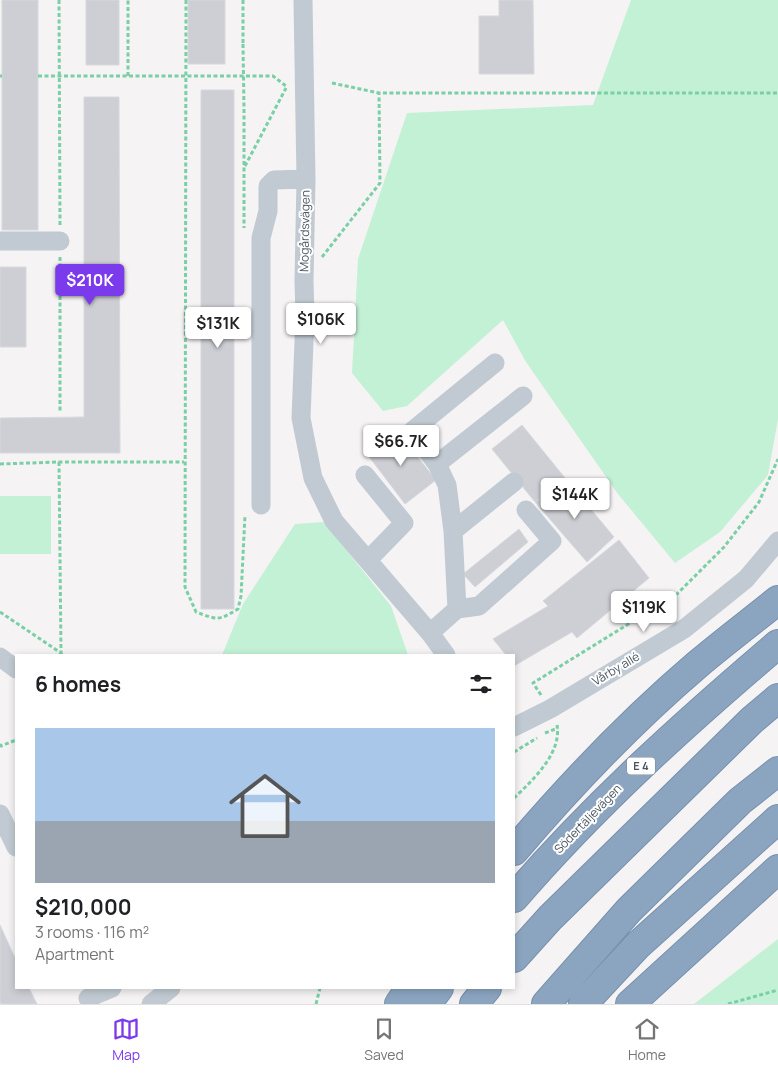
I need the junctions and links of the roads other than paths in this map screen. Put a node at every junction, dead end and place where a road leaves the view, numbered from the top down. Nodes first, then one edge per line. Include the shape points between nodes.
1 (303, 0) edge
2 (306, 179) junction
3 (0, 241) edge
4 (60, 241) dead end
5 (495, 363) dead end
6 (523, 396) dead end
7 (437, 464) junction
8 (365, 475) dead end
9 (514, 482) dead end
10 (253, 508) road end
11 (526, 510) dead end
12 (454, 531) junction
13 (778, 541) edge
14 (368, 560) junction
15 (778, 600) edge
16 (457, 608) junction
17 (430, 633) junction
18 (778, 644) edge
19 (445, 654) edge
20 (0, 657) edge
21 (15, 668) edge
22 (778, 698) edge
23 (515, 726) edge
24 (778, 771) edge
25 (0, 814) edge
26 (778, 819) edge
27 (15, 845) edge
28 (515, 850) edge
29 (778, 869) edge
30 (515, 897) edge
31 (515, 957) edge
32 (109, 989) edge
33 (170, 989) edge
34 (409, 989) edge
35 (439, 989) edge
36 (486, 989) edge
37 (87, 997) edge
38 (151, 1004) edge
39 (399, 1004) edge
40 (427, 1004) edge
41 (474, 1004) edge
42 (546, 1004) edge
43 (583, 1004) edge
44 (630, 1004) edge

1 - 2 street, Mogårdsvägen
2 - 10 street via 274,180 268,186 268,211 260,238
2 - 14 street, Mogårdsvägen via 302,418 313,478 334,521
3 - 4 street
5 - 7 street via 412,431
6 - 7 street
7 - 12 street via 447,485
8 - 14 street via 404,523
9 - 12 street
11 - 16 street via 552,541 479,606
12 - 16 street
13 - 23 street, Vårby allé via 746,579 684,629
14 - 17 street, Mogårdsvägen
15 - 28 highway via 643,713 594,761
16 - 17 street
17 - 19 street, Mogårdsvägen
18 - 30 highway, Södertäljevägen / E 4 via 671,737 603,802
20 - 21 street
22 - 31 highway via 563,904
24 - 42 highway via 740,801 629,910
25 - 27 street
26 - 43 highway via 638,945
29 - 44 highway
32 - 37 street
33 - 38 street
34 - 39 highway
35 - 40 highway
36 - 41 highway

